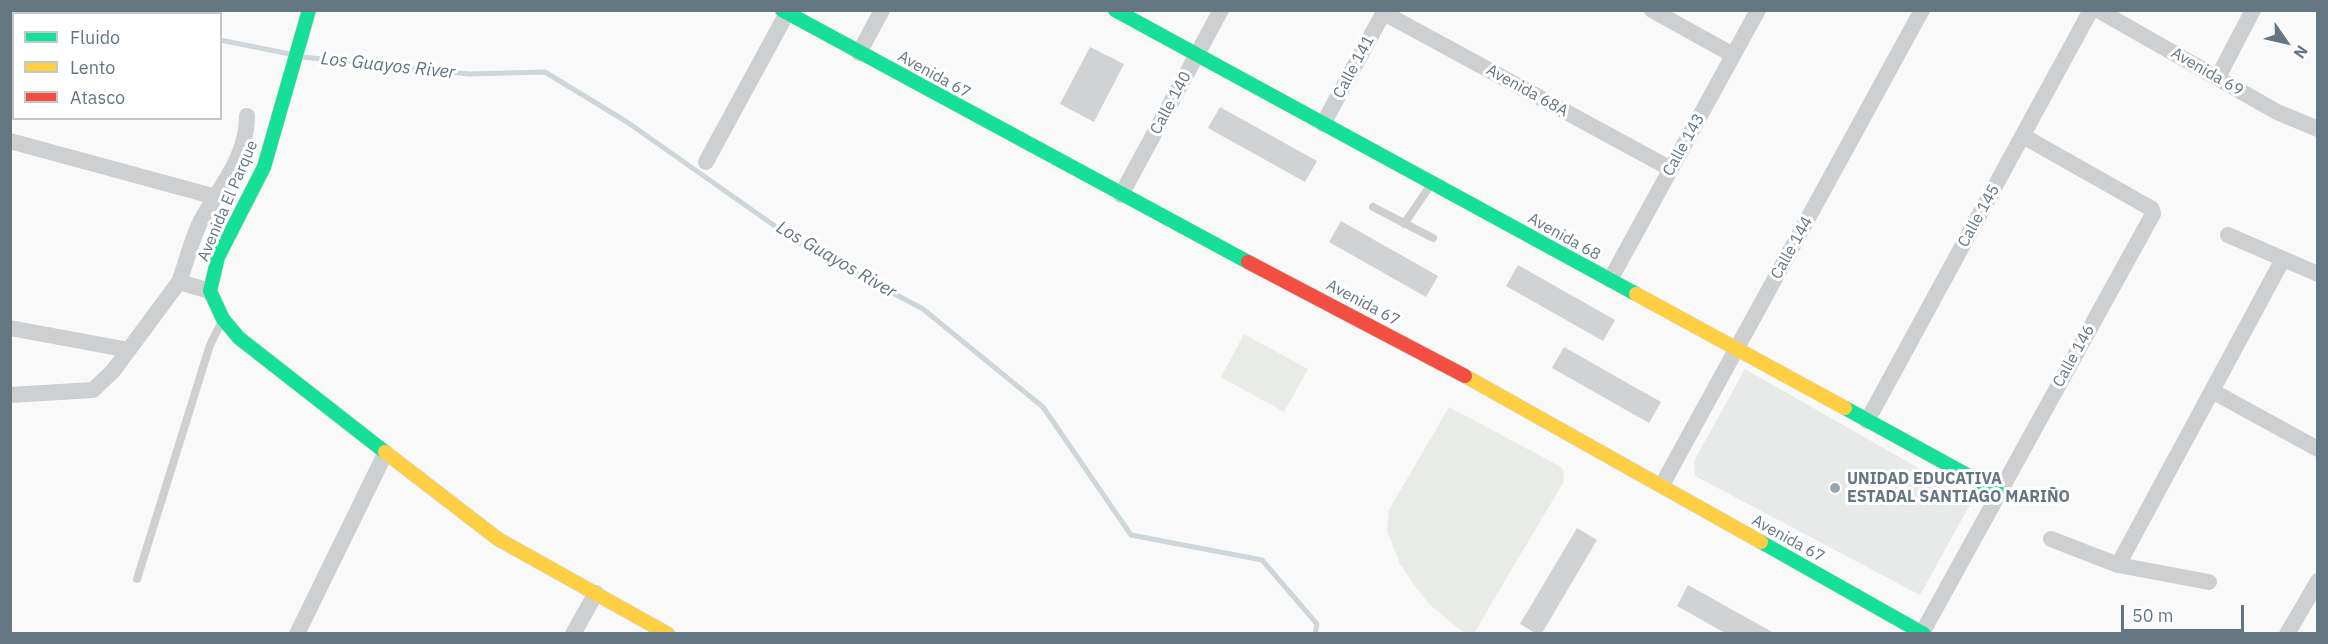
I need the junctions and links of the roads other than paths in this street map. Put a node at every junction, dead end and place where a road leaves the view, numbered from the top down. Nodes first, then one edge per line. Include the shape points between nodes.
1 (309, 10) edge
2 (882, 10) edge
3 (1115, 10) edge
4 (1221, 10) edge
5 (1652, 10) edge
6 (1758, 10) edge
7 (1922, 10) edge
8 (2091, 10) edge
9 (2098, 10) edge
10 (2253, 10) edge
11 (784, 12) edge
12 (1384, 12) edge
13 (859, 53) junction
14 (1197, 55) junction
15 (1733, 55) junction
16 (2218, 77) junction
17 (247, 116) dead end
18 (1323, 124) junction
19 (2318, 129) edge
20 (2023, 136) junction
21 (10, 141) edge
22 (706, 162) dead end
23 (1671, 169) junction
24 (1432, 183) junction
25 (1121, 195) junction
26 (216, 197) junction
27 (1373, 207) dead end
28 (1404, 224) junction
29 (2228, 236) dead end
30 (1433, 238) dead end
31 (2283, 259) junction
32 (2318, 274) edge
33 (1610, 280) junction
34 (179, 282) junction
35 (210, 291) junction
36 (223, 320) junction
37 (10, 328) edge
38 (1737, 349) junction
39 (129, 350) junction
40 (2212, 391) junction
41 (10, 395) edge
42 (1867, 421) junction
43 (2318, 449) edge
44 (385, 454) junction
45 (1662, 485) junction
46 (1998, 492) junction
47 (2051, 539) dead end
48 (2118, 565) junction
49 (137, 579) dead end
50 (2318, 580) edge
51 (2209, 582) dead end
52 (596, 593) junction
53 (297, 633) edge
54 (573, 633) edge
55 (668, 633) edge
56 (1923, 633) edge
57 (2287, 633) edge

1 - 35 street, Avenida El Parque via 264,167 218,257
2 - 13 street
3 - 14 street, Avenida 68
4 - 14 street, Calle 140
5 - 15 street
6 - 15 street, Calle 143
7 - 38 street, Calle 144
8 - 20 street, Calle 145
9 - 16 street, Avenida 69
10 - 16 street
11 - 13 street, Avenida 67
11 - 22 street
12 - 18 street, Calle 141
12 - 23 street, Avenida 68A
13 - 25 street, Avenida 67
14 - 18 street, Avenida 68
14 - 25 street, Calle 140
15 - 23 street, Calle 143
16 - 19 street, Avenida 69 via 2277,112
17 - 26 street via 247,129 233,171
18 - 24 street, Avenida 68
20 - 42 street, Calle 145
20 - 46 street, Calle 146 via 2153,213
21 - 26 street
23 - 33 street, Calle 143
24 - 28 lane
24 - 33 street, Avenida 68
25 - 45 street, Avenida 67
26 - 34 street via 202,218
27 - 28 lane
28 - 30 lane
29 - 31 street
31 - 32 street
31 - 40 street
33 - 38 street, Avenida 68
34 - 35 street
34 - 39 street
35 - 36 street
36 - 44 street via 239,338
36 - 49 lane via 210,345
37 - 39 street
38 - 42 street, Avenida 68
38 - 45 street, Calle 144
39 - 41 street via 93,390
40 - 43 street
40 - 48 street
42 - 46 street, Avenida 68
44 - 52 street via 498,539
44 - 53 street
45 - 56 street, Avenida 67
46 - 56 street, Calle 146
47 - 48 street
48 - 51 street
50 - 57 street
52 - 54 street
52 - 55 street

